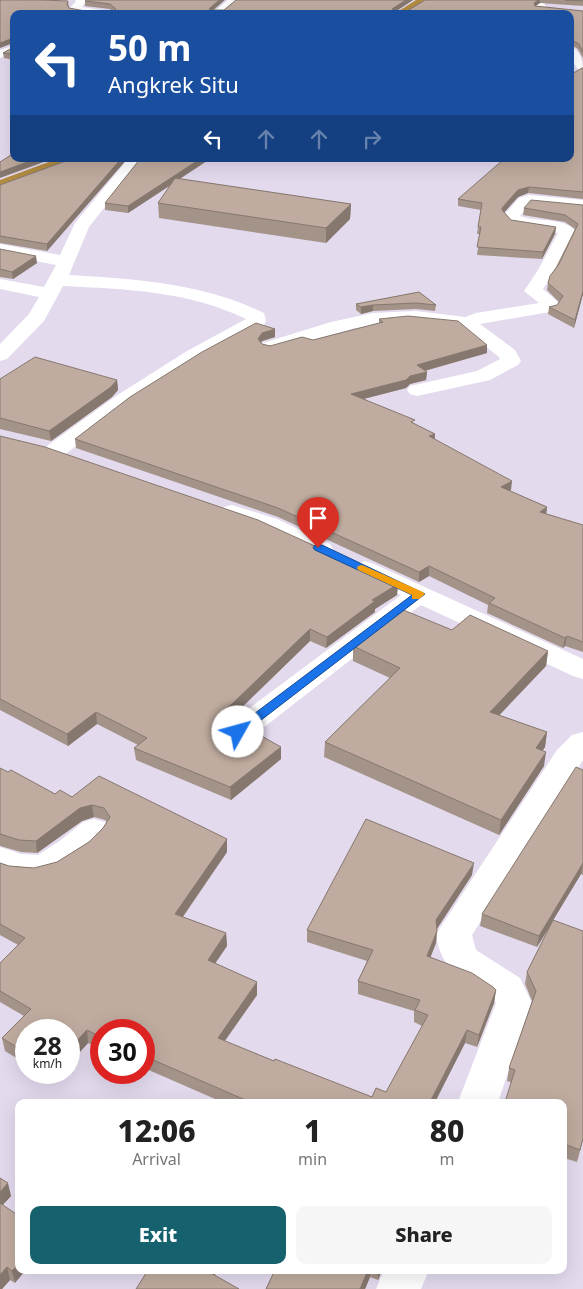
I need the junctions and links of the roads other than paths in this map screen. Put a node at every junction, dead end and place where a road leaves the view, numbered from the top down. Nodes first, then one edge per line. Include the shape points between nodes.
1 (80, 0) edge
2 (424, 0) edge
3 (234, 1) edge
4 (541, 7) edge
5 (81, 10) edge
6 (222, 10) edge
7 (406, 10) edge
8 (557, 10) edge
9 (574, 57) edge
10 (0, 60) edge
11 (0, 65) edge
12 (583, 68) edge
13 (62, 162) edge
14 (134, 162) edge
15 (0, 185) edge
16 (583, 205) edge
17 (0, 249) edge
18 (66, 262) junction
19 (0, 284) edge
20 (53, 287) junction
21 (468, 323) junction
22 (270, 347) edge
23 (0, 355) edge
24 (417, 390) dead end
25 (83, 461) edge
26 (213, 505) edge
27 (419, 594) junction
28 (583, 670) edge
29 (238, 732) edge
30 (583, 742) edge
31 (94, 830) dead end
32 (0, 859) edge
33 (479, 1099) edge
34 (405, 1274) edge
35 (398, 1289) edge

1 - 5 street via 74,9
2 - 7 highway
3 - 6 street
4 - 8 street
9 - 12 street
10 - 11 street via 9,63
13 - 15 highway
14 - 18 street via 81,226
16 - 21 street via 528,200 511,216 518,222 567,231 533,291 551,304
17 - 18 street
18 - 20 street
19 - 20 street
20 - 23 street via 37,317
20 - 25 street via 137,286 211,297 257,317 257,320 46,448
21 - 22 street via 407,316 382,317
21 - 24 street via 508,354 511,361 484,376
26 - 27 street via 268,524
27 - 28 street
27 - 29 street
30 - 33 street via 568,757 454,934 456,948 463,960 508,988 514,1003
31 - 32 street via 55,862 40,868
34 - 35 street

